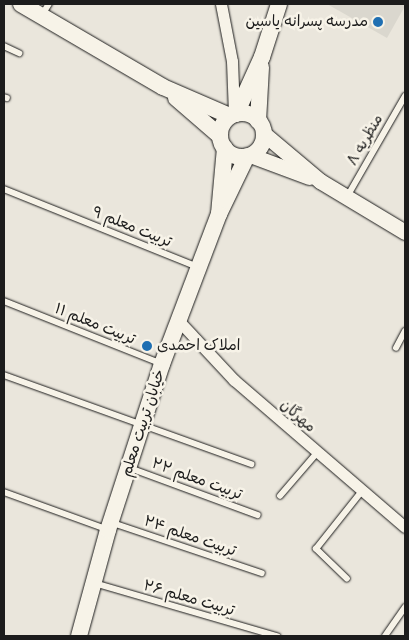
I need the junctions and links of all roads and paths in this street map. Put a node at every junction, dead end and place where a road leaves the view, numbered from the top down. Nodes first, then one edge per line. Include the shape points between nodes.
1 (21, 4) edge
2 (221, 4) edge
3 (279, 4) edge
4 (45, 10) edge
5 (4, 46) edge
6 (19, 53) dead end
7 (262, 57) junction
8 (163, 87) junction
9 (405, 96) edge
10 (233, 115) junction
11 (261, 127) junction
12 (222, 142) junction
13 (248, 155) junction
14 (320, 181) junction
15 (4, 189) edge
16 (347, 197) junction
17 (219, 214) junction
18 (405, 232) edge
19 (198, 267) junction
20 (4, 301) edge
21 (178, 320) junction
22 (405, 331) edge
23 (396, 348) dead end
24 (162, 364) junction
25 (4, 375) edge
26 (142, 426) junction
27 (317, 453) junction
28 (251, 464) dead end
29 (128, 467) junction
30 (362, 491) junction
31 (4, 492) edge
32 (280, 496) dead end
33 (258, 515) dead end
34 (109, 526) junction
35 (405, 527) edge
36 (262, 573) dead end
37 (347, 579) dead end
38 (94, 583) junction
39 (405, 606) edge
40 (79, 636) edge
41 (277, 636) edge
42 (385, 636) edge

1 - 4 main road
2 - 10 street via 232,61
3 - 7 main road
4 - 8 main road
5 - 6 lane
7 - 10 main road
7 - 11 main road
8 - 10 main road
8 - 12 main road
9 - 16 lane, منظریه ۸
10 - 11 main road via 247,114
10 - 12 main road via 223,123
11 - 13 main road via 260,146
11 - 14 street
12 - 13 main road via 236,156
12 - 17 main road
13 - 14 street
13 - 17 main road
14 - 16 street
15 - 19 lane, تربیت معلم ۹
16 - 18 street
17 - 19 main road, خیابان تربیت معلم
19 - 21 main road, خیابان تربیت معلم
20 - 24 lane, تربیت معلم ۱۱
21 - 24 main road, خیابان تربیت معلم
21 - 27 street, مهرگان via 234,380
22 - 23 lane
24 - 26 main road, خیابان تربیت معلم
25 - 26 lane
26 - 28 lane
26 - 29 main road, خیابان تربیت معلم
27 - 30 street, مهرگان
27 - 32 lane
29 - 33 lane, تربیت معلم ۲۲
29 - 34 main road, خیابان تربیت معلم
30 - 35 street, مهرگان
30 - 37 lane via 316,549
31 - 34 lane, تربیت معلم ۲۴
34 - 36 lane, تربیت معلم ۲۴
34 - 38 main road, خیابان تربیت معلم
38 - 40 main road, خیابان تربیت معلم
38 - 41 lane, تربیت معلم ۲۶
39 - 42 lane

